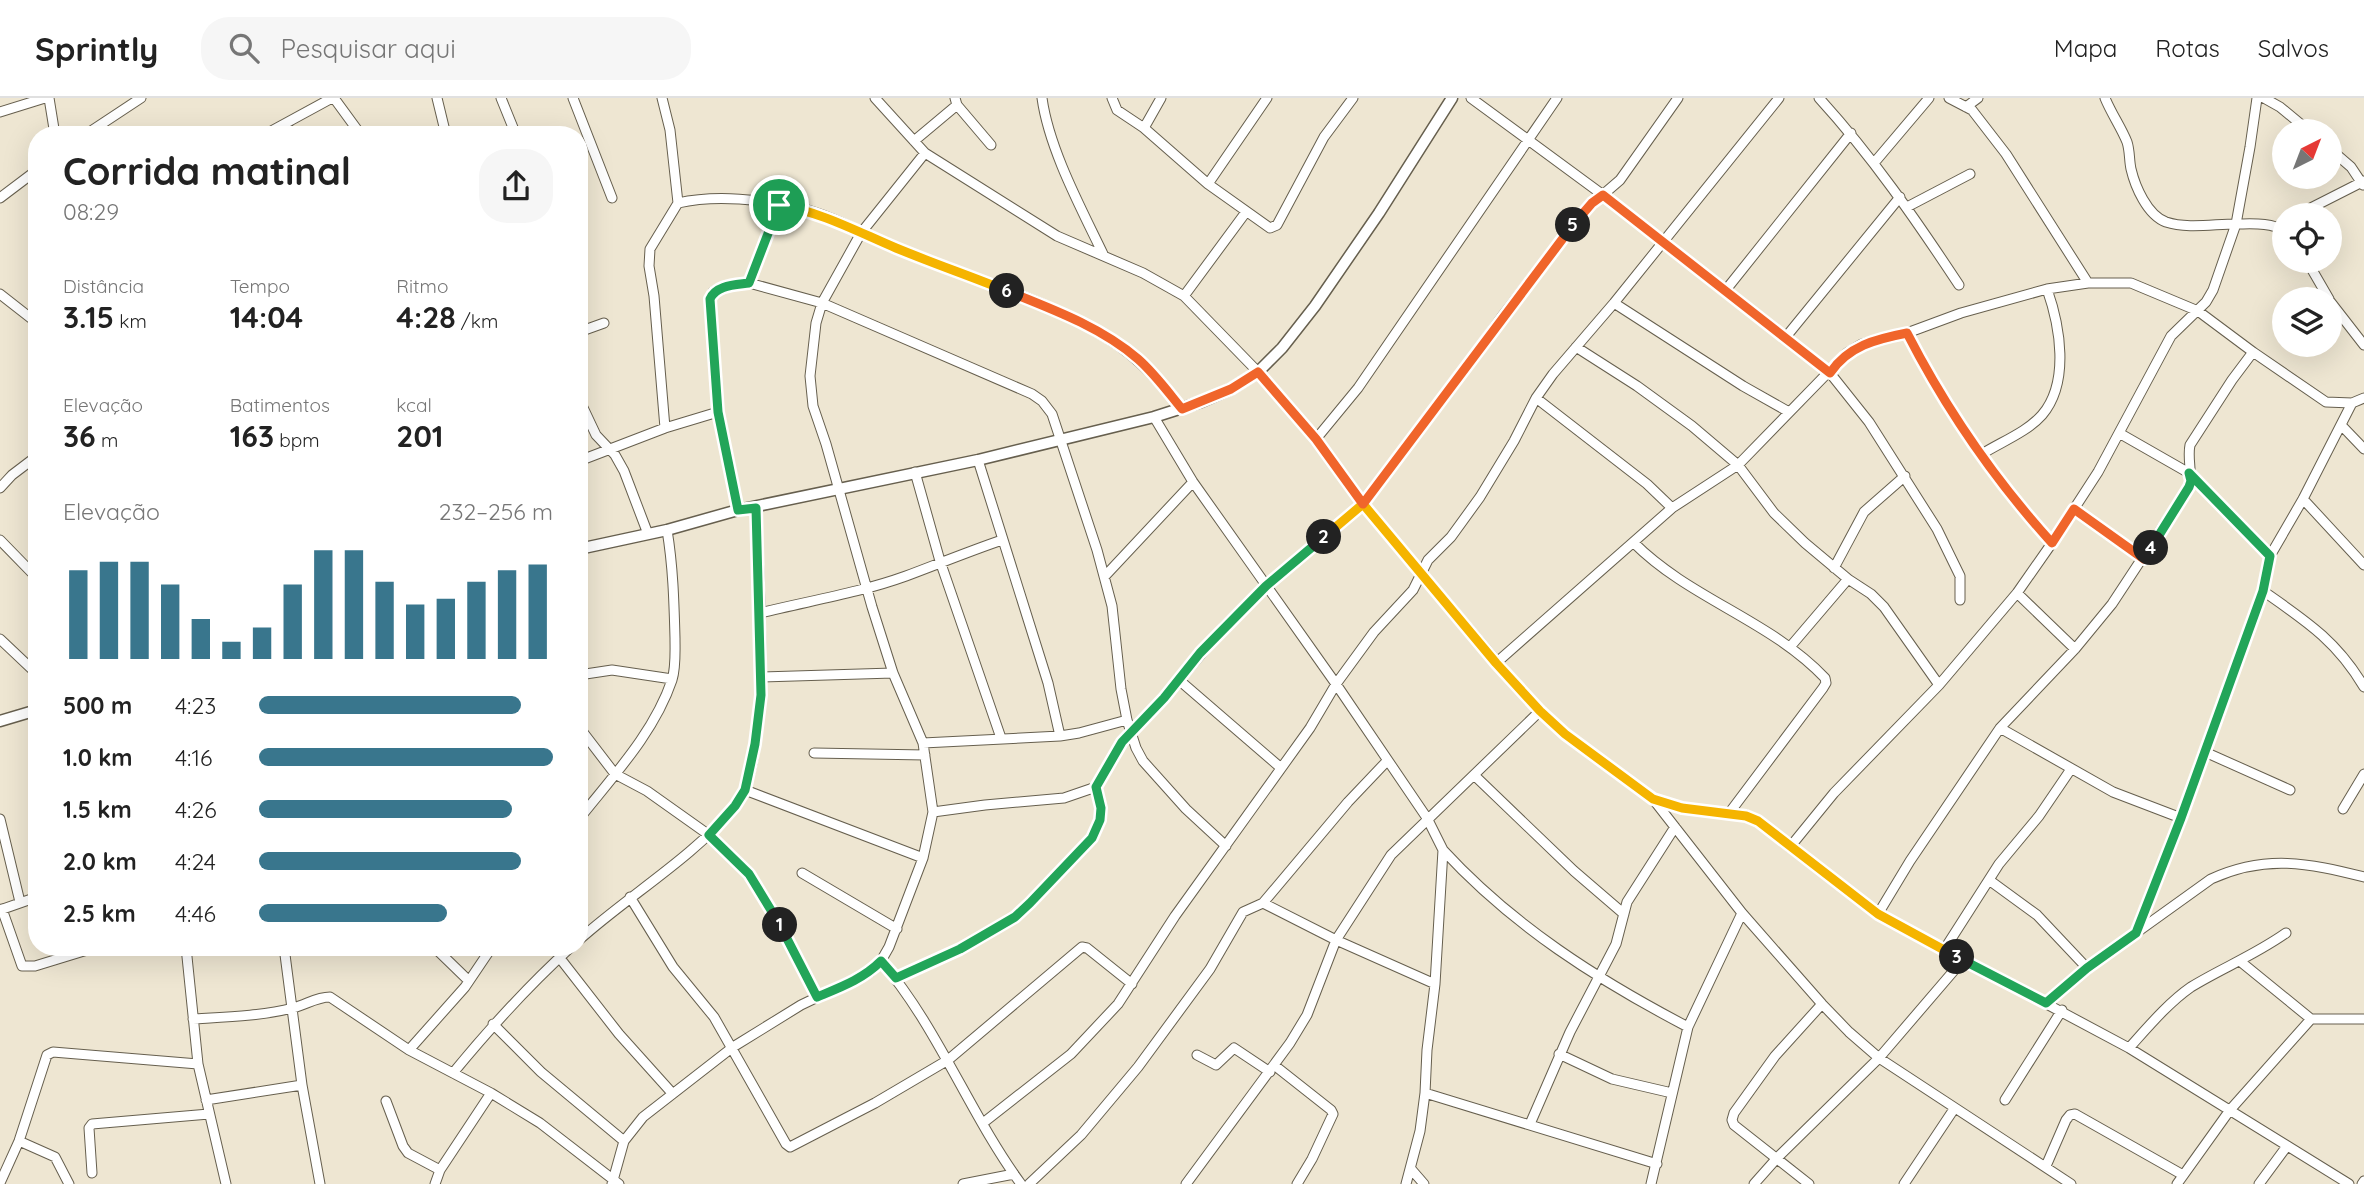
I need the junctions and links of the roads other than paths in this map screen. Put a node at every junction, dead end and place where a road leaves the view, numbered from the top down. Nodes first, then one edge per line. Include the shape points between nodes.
1 (47, 98) edge
2 (141, 98) edge
3 (333, 98) edge
4 (437, 98) edge
5 (501, 98) edge
6 (573, 98) edge
7 (662, 98) edge
8 (875, 98) edge
9 (1042, 98) edge
10 (1112, 98) edge
11 (1161, 98) edge
12 (1267, 98) edge
13 (1353, 98) edge
14 (1452, 98) edge
15 (1471, 98) edge
16 (1557, 98) edge
17 (1678, 98) edge
18 (1819, 98) edge
19 (1929, 98) edge
20 (1950, 98) edge
21 (1978, 98) edge
22 (2105, 98) edge
23 (2256, 98) edge
24 (2264, 98) edge
25 (1775, 99) edge
26 (316, 102) edge
27 (956, 102) edge
28 (1966, 107) junction
29 (0, 112) edge
30 (2294, 119) edge
31 (286, 124) joint
32 (53, 126) edge
33 (99, 126) edge
34 (282, 126) edge
35 (354, 126) edge
36 (444, 126) edge
37 (512, 126) edge
38 (584, 126) edge
39 (1144, 128) junction
40 (1851, 133) junction
41 (588, 136) edge
42 (1528, 140) junction
43 (914, 141) junction
44 (991, 145) dead end
45 (925, 153) junction
46 (2342, 159) edge
47 (1874, 163) junction
48 (1970, 174) dead end
49 (28, 177) edge
50 (2363, 183) edge
51 (1209, 184) junction
52 (1603, 195) junction
53 (1900, 197) junction
54 (0, 198) edge
55 (612, 198) dead end
56 (678, 203) junction
57 (2322, 203) edge
58 (779, 205) junction
59 (1907, 207) junction
60 (1246, 212) junction
61 (2236, 224) junction
62 (2272, 226) edge
63 (861, 233) junction
64 (1662, 243) junction
65 (1103, 254) junction
66 (749, 283) junction
67 (2088, 283) junction
68 (1959, 285) dead end
69 (2047, 289) junction
70 (1725, 291) junction
71 (0, 295) edge
72 (1184, 296) junction
73 (822, 303) junction
74 (1614, 303) junction
75 (2198, 311) junction
76 (28, 316) edge
77 (2342, 316) edge
78 (604, 323) dead end
79 (588, 329) edge
80 (1907, 333) junction
81 (1786, 338) junction
82 (2364, 345) edge
83 (1576, 347) junction
84 (2253, 352) junction
85 (1258, 372) junction
86 (1830, 373) junction
87 (1536, 398) junction
88 (2364, 398) edge
89 (2352, 403) junction
90 (1182, 409) junction
91 (718, 412) junction
92 (1789, 412) junction
93 (1154, 417) junction
94 (588, 418) edge
95 (2342, 426) junction
96 (665, 428) junction
97 (2119, 433) junction
98 (1060, 438) junction
99 (1316, 439) junction
100 (2364, 449) edge
101 (611, 450) junction
102 (1982, 454) junction
103 (588, 458) edge
104 (978, 460) junction
105 (28, 463) edge
106 (1738, 465) junction
107 (915, 472) junction
108 (2189, 473) junction
109 (1905, 476) junction
110 (1193, 482) junction
111 (0, 488) edge
112 (839, 489) junction
113 (2303, 499) junction
114 (1363, 504) junction
115 (756, 508) junction
116 (1672, 508) junction
117 (2074, 509) junction
118 (738, 510) junction
119 (667, 530) junction
120 (648, 534) junction
121 (0, 540) edge
122 (1002, 540) junction
123 (2052, 543) junction
124 (1634, 544) junction
125 (588, 547) edge
126 (2270, 556) junction
127 (2144, 559) junction
128 (940, 561) junction
129 (2364, 565) edge
130 (1834, 568) junction
131 (28, 569) edge
132 (1422, 573) junction
133 (1105, 576) junction
134 (1848, 579) junction
135 (1266, 586) junction
136 (867, 588) junction
137 (2263, 591) junction
138 (2017, 593) junction
139 (1960, 600) dead end
140 (760, 613) junction
141 (0, 639) edge
142 (1790, 647) junction
143 (2075, 649) junction
144 (1496, 663) junction
145 (28, 665) edge
146 (893, 673) junction
147 (588, 674) edge
148 (760, 677) junction
149 (672, 679) junction
150 (1179, 680) junction
151 (1336, 684) junction
152 (1939, 685) junction
153 (2364, 687) edge
154 (1540, 711) junction
155 (28, 713) edge
156 (1127, 720) junction
157 (0, 721) edge
158 (2000, 728) junction
159 (1130, 733) junction
160 (1060, 736) junction
161 (1001, 738) junction
162 (588, 739) edge
163 (923, 743) junction
164 (2205, 752) junction
165 (814, 753) dead end
166 (925, 755) junction
167 (1387, 761) junction
168 (1281, 768) junction
169 (2071, 769) junction
170 (615, 774) junction
171 (2364, 774) edge
172 (1474, 775) junction
173 (1096, 787) junction
174 (745, 790) junction
175 (2290, 790) dead end
176 (1653, 799) junction
177 (588, 808) edge
178 (2343, 809) dead end
179 (933, 812) junction
180 (1730, 812) junction
181 (1427, 818) junction
182 (2181, 818) junction
183 (0, 820) edge
184 (1675, 827) junction
185 (709, 835) junction
186 (1226, 846) junction
187 (1790, 847) junction
188 (1443, 850) junction
189 (923, 859) junction
190 (802, 873) dead end
191 (2364, 877) edge
192 (1989, 880) junction
193 (629, 897) junction
194 (28, 900) edge
195 (20, 902) junction
196 (1263, 903) junction
197 (1, 909) edge
198 (1742, 913) junction
199 (1624, 914) junction
200 (1878, 914) junction
201 (897, 929) junction
202 (588, 932) edge
203 (2136, 933) junction
204 (2286, 933) dead end
205 (1336, 940) junction
206 (1944, 950) junction
207 (68, 956) edge
208 (187, 956) edge
209 (285, 956) edge
210 (443, 956) edge
211 (486, 956) edge
212 (559, 957) joint
213 (1963, 960) junction
214 (881, 961) junction
215 (2241, 961) junction
216 (2087, 968) junction
217 (1599, 977) junction
218 (896, 978) junction
219 (469, 981) junction
220 (1132, 984) junction
221 (1435, 984) junction
222 (817, 997) junction
223 (2046, 1003) junction
224 (1822, 1004) junction
225 (293, 1008) junction
226 (2062, 1010) junction
227 (193, 1019) junction
228 (2311, 1019) junction
229 (2364, 1019) edge
230 (493, 1024) junction
231 (1688, 1027) junction
232 (733, 1047) junction
233 (2129, 1048) junction
234 (409, 1050) junction
235 (1559, 1054) junction
236 (1197, 1055) dead end
237 (1879, 1058) junction
238 (948, 1060) junction
239 (198, 1064) junction
240 (1272, 1069) junction
241 (453, 1073) junction
242 (302, 1085) junction
243 (491, 1093) junction
244 (672, 1093) junction
245 (1425, 1093) junction
246 (1672, 1093) junction
247 (206, 1100) junction
248 (2005, 1100) dead end
249 (386, 1101) dead end
250 (1954, 1109) junction
251 (2230, 1110) junction
252 (209, 1114) junction
253 (983, 1123) junction
254 (1530, 1124) junction
255 (19, 1141) junction
256 (624, 1141) junction
257 (2287, 1146) junction
258 (1778, 1157) junction
259 (1657, 1164) junction
260 (2046, 1166) junction
261 (1410, 1169) junction
262 (440, 1170) junction
263 (92, 1173) dead end
264 (1014, 1174) junction
265 (2183, 1175) junction
266 (1, 1180) edge
267 (225, 1182) edge
268 (614, 1182) edge
269 (1300, 1183) edge
270 (2344, 1183) edge
271 (69, 1184) edge
272 (212, 1184) edge
273 (320, 1184) edge
274 (435, 1184) edge
275 (963, 1184) edge
276 (1021, 1184) edge
277 (1029, 1184) edge
278 (1186, 1184) edge
279 (1406, 1184) edge
280 (1424, 1184) edge
281 (1651, 1184) edge
282 (1754, 1184) edge
283 (1809, 1184) edge
284 (1904, 1184) edge
285 (2071, 1184) edge
286 (2177, 1184) edge
287 (2259, 1184) edge

1 - 29 street
1 - 32 street
2 - 33 street
3 - 26 street
3 - 35 street
4 - 36 street
5 - 37 street
6 - 38 street
7 - 56 street
8 - 43 street
9 - 65 street via 1055,145
10 - 39 street via 1120,113
11 - 39 street
12 - 51 street
13 - 60 street via 1324,137 1274,228
14 - 85 street via 1315,306
15 - 42 street
16 - 42 street
17 - 52 street via 1620,180
18 - 40 street
19 - 47 street
20 - 28 street
21 - 28 street
22 - 61 street via 2126,139 2131,168 2152,213 2179,225
23 - 61 street
24 - 30 street
25 - 64 street
26 - 31 street
27 - 43 street
27 - 44 street
28 - 67 street via 2006,154
31 - 34 street
39 - 51 street
40 - 47 street
40 - 70 street
41 - 55 street
42 - 52 street
42 - 99 street via 1358,388
43 - 45 street
45 - 63 street
45 - 65 street via 1057,236
46 - 50 street
47 - 53 street
48 - 59 street
49 - 54 street
50 - 57 street
51 - 60 street
52 - 64 street
52 - 114 street via 1584,211 1520,293
53 - 59 street
53 - 81 street
56 - 58 street via 715,198
56 - 96 street via 657,234 649,258
58 - 63 street via 836,220
58 - 66 street
59 - 68 street
60 - 72 street
61 - 62 street
61 - 75 street via 2213,290
63 - 73 street
63 - 90 street via 1071,317 1138,359
64 - 70 street
64 - 74 street
65 - 72 street
66 - 73 street
66 - 91 street via 720,288 710,299
67 - 69 street
67 - 75 street via 2131,283
69 - 80 street
69 - 102 street via 2059,340 2052,396 2032,424
70 - 81 street
71 - 76 street
72 - 85 street
73 - 98 street via 1032,394 1052,414
73 - 112 street via 816,323 811,394
74 - 83 street
74 - 92 street
75 - 84 street
75 - 97 street via 2171,336
77 - 82 street
78 - 79 street
80 - 86 street via 1862,344
80 - 102 street via 1943,399
81 - 86 street
83 - 87 street
83 - 106 street via 1670,410
84 - 89 street via 2326,402
84 - 108 street via 2190,445
85 - 90 street
85 - 99 street
86 - 92 street
86 - 109 street
87 - 116 street
87 - 132 street via 1480,497
88 - 89 street
89 - 95 street
90 - 93 street
91 - 96 street
91 - 118 street
92 - 106 street
93 - 98 street
93 - 110 street
94 - 101 street
95 - 100 street
95 - 113 street
96 - 101 street
97 - 108 street
97 - 117 street
98 - 104 street
98 - 133 street
99 - 114 street
101 - 103 street
101 - 120 street
102 - 123 street
104 - 107 street
104 - 122 street
105 - 111 street
106 - 116 street
106 - 130 street via 1774,513
107 - 112 street
107 - 128 street
108 - 126 street
108 - 127 street via 2189,487
109 - 130 street via 1864,512
109 - 139 street via 1960,576
110 - 133 street
110 - 135 street
112 - 115 street
112 - 136 street
113 - 126 street
113 - 129 street
114 - 132 street
114 - 135 street
115 - 118 street
115 - 140 street
116 - 124 street
117 - 123 street
117 - 127 street
118 - 119 street
119 - 120 street
119 - 149 street via 674,592
120 - 125 street
121 - 131 street
122 - 128 street
122 - 160 street via 1048,683
123 - 138 street
124 - 142 street via 1655,565
124 - 144 street
126 - 137 street
127 - 143 street
128 - 136 street
128 - 161 street
130 - 134 street
132 - 144 street
132 - 151 street
133 - 156 street
134 - 142 street
134 - 152 street via 1884,607
135 - 150 street
135 - 151 street
136 - 140 street
136 - 146 street
137 - 153 street via 2336,646
137 - 164 street
138 - 143 street
138 - 152 street
140 - 148 street
141 - 145 street
142 - 180 street via 1826,683
143 - 158 street
144 - 154 street
146 - 148 street
146 - 163 street
147 - 149 street via 612,670
148 - 174 street via 755,744
149 - 170 street via 645,734
150 - 159 street
150 - 168 street
151 - 167 street
151 - 168 street
152 - 187 street
154 - 172 street
154 - 176 street
155 - 157 street
156 - 159 street
156 - 160 street
158 - 169 street
158 - 200 street
159 - 173 street
159 - 186 street via 1143,761
160 - 161 street
161 - 163 street
162 - 170 street
163 - 166 street
164 - 175 street
164 - 182 street
165 - 166 street
166 - 179 street
167 - 181 street
167 - 196 street
168 - 186 street
169 - 182 street via 2113,792
169 - 192 street
170 - 177 street
170 - 185 street
171 - 178 street
172 - 181 street
172 - 199 street
173 - 179 street via 1064,798
173 - 218 street via 1101,808 1092,838 1030,903 960,949
174 - 185 street
174 - 189 street
176 - 180 street via 1682,808
176 - 184 street
179 - 189 street
180 - 187 street via 1758,821
181 - 188 street
181 - 205 street via 1391,855
182 - 203 street
183 - 195 street
184 - 198 street
184 - 199 street
185 - 193 street
185 - 222 street via 760,890
186 - 220 street
187 - 200 street
188 - 217 street via 1525,926
188 - 221 street
189 - 201 street
190 - 201 street
191 - 203 street via 2319,866 2276,862 2250,866 2211,879
192 - 206 street
192 - 216 street via 2038,915
193 - 202 street
193 - 232 street via 673,967
194 - 195 street
195 - 197 street
196 - 205 street
196 - 277 street via 1243,912 1210,970 1112,1101
197 - 207 street via 22,967
198 - 224 street
198 - 231 street
199 - 217 street via 1616,944
200 - 206 street
201 - 214 street
203 - 216 street
204 - 215 street
205 - 221 street
205 - 240 street via 1307,1015
206 - 213 street
208 - 227 street
209 - 225 street
210 - 219 street
211 - 219 street
212 - 230 street
212 - 244 street
213 - 223 street
213 - 237 street
214 - 218 street
214 - 222 street via 870,972
215 - 228 street
215 - 233 street via 2186,992
216 - 223 street
217 - 231 street
217 - 235 street
218 - 238 street
219 - 234 street
220 - 238 street via 1082,947
220 - 253 street via 1071,1055
221 - 245 street
222 - 232 street
223 - 226 street
224 - 237 street
224 - 258 street via 1775,1056 1734,1113 1734,1125
225 - 227 street
225 - 234 street via 330,997
225 - 242 street
226 - 233 street
226 - 248 street
227 - 239 street
228 - 229 street
228 - 251 street
230 - 241 street
230 - 256 street via 541,1072
231 - 246 street
232 - 238 street via 790,1147
232 - 244 street
233 - 251 street
234 - 241 street
235 - 246 street via 1612,1079
235 - 254 street
236 - 240 street via 1216,1065 1234,1048
237 - 250 street
237 - 258 street
238 - 253 street
239 - 247 street
239 - 255 street via 53,1052 44,1060
240 - 269 street via 1334,1114
240 - 278 street
241 - 243 street
242 - 247 street
242 - 273 street
243 - 262 street
243 - 268 street via 540,1123
244 - 256 street via 643,1117
245 - 254 street
245 - 261 street
246 - 259 street
247 - 252 street
249 - 262 street via 408,1153
250 - 260 street
250 - 284 street
251 - 257 street
251 - 265 street
252 - 263 street via 92,1124
252 - 267 street
253 - 264 street
254 - 259 street
255 - 266 street
255 - 271 street via 55,1157
256 - 268 street
257 - 270 street
257 - 287 street
258 - 282 street
258 - 283 street
259 - 281 street
260 - 265 street via 2066,1120 2075,1114
260 - 285 street
261 - 279 street
261 - 280 street
262 - 274 street
264 - 275 street
264 - 276 street
265 - 286 street
267 - 272 street

